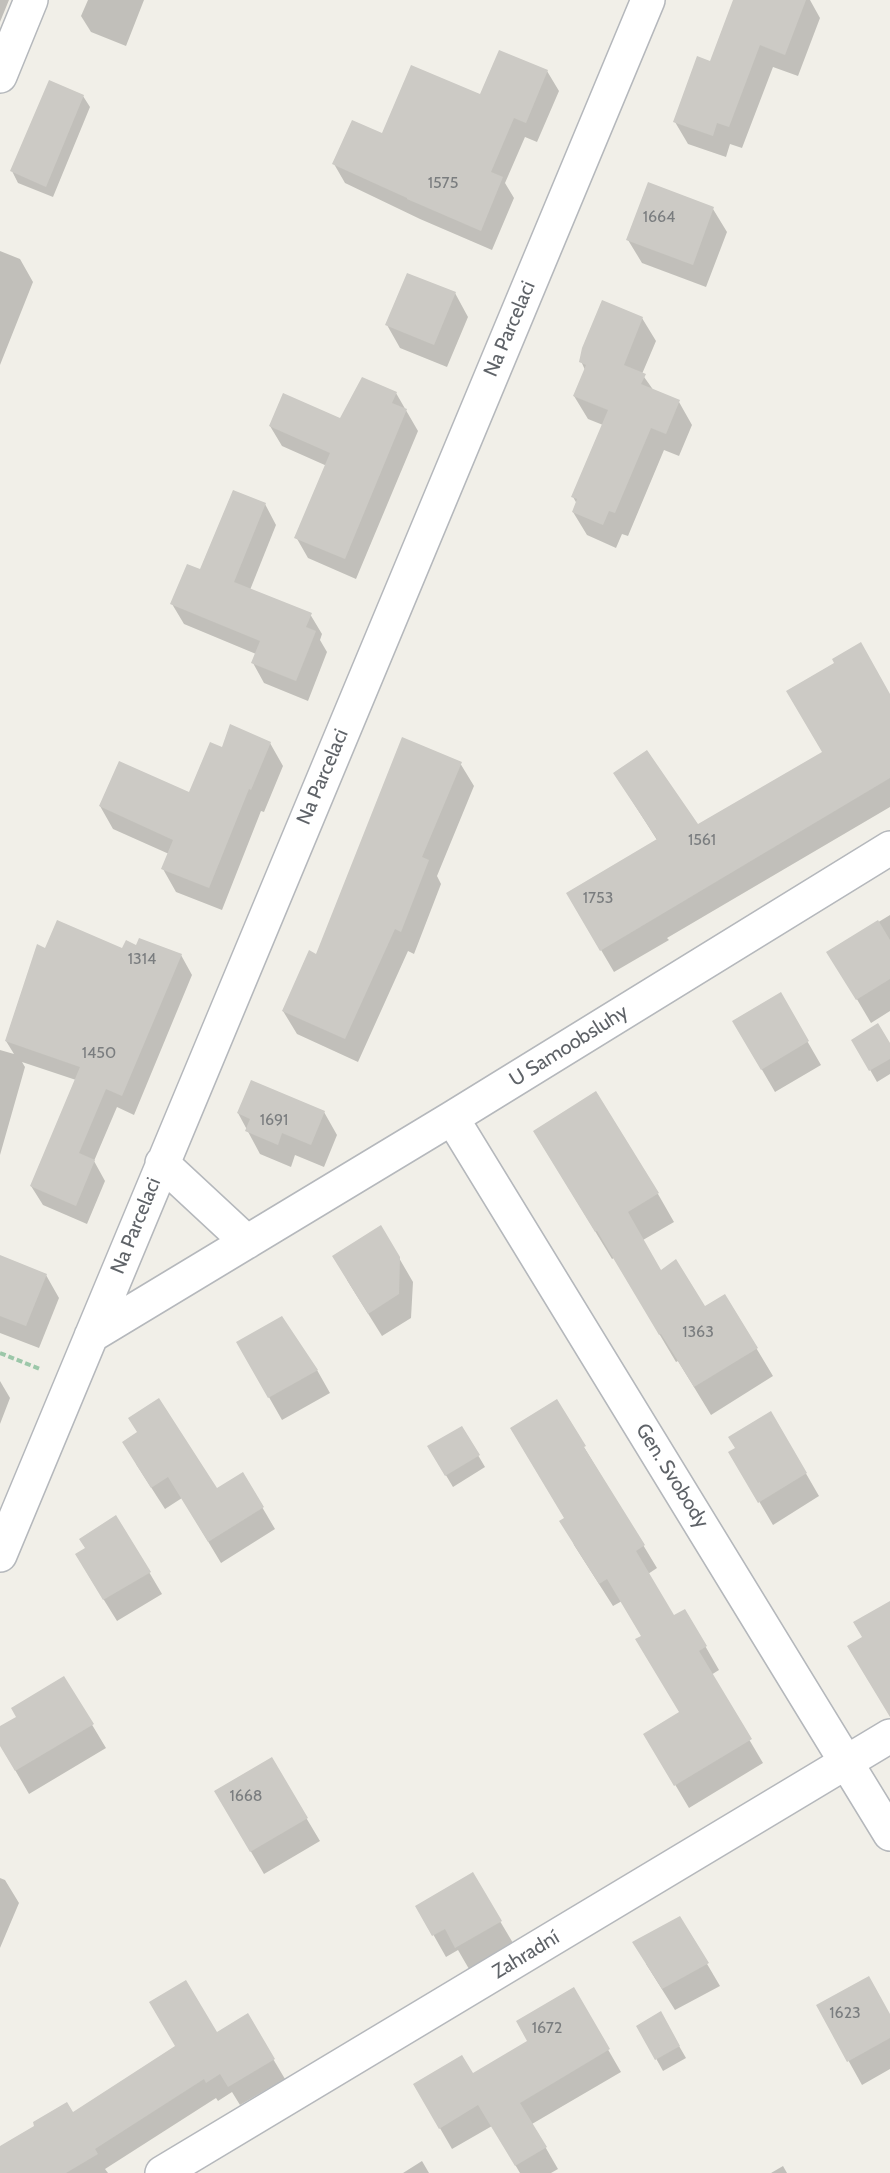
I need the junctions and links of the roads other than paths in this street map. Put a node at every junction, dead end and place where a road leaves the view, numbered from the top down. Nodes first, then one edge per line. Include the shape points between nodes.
1 (31, 0) edge
2 (648, 0) edge
3 (0, 76) edge
4 (890, 848) edge
5 (452, 1118) junction
6 (162, 1163) junction
7 (247, 1242) junction
8 (91, 1336) junction
9 (0, 1555) edge
10 (890, 1736) edge
11 (848, 1762) junction
12 (890, 1834) edge
13 (162, 2173) edge

1 - 3 street
2 - 6 street, Na Parcelaci
4 - 5 street, U Samoobsluhy
5 - 7 street, U Samoobsluhy
5 - 11 street, Gen. Svobody
6 - 7 street
6 - 8 street, Na Parcelaci
7 - 8 street, U Samoobsluhy
8 - 9 street, Na Parcelaci
10 - 11 street, Zahradní
11 - 12 street, Gen. Svobody
11 - 13 street, Zahradní

